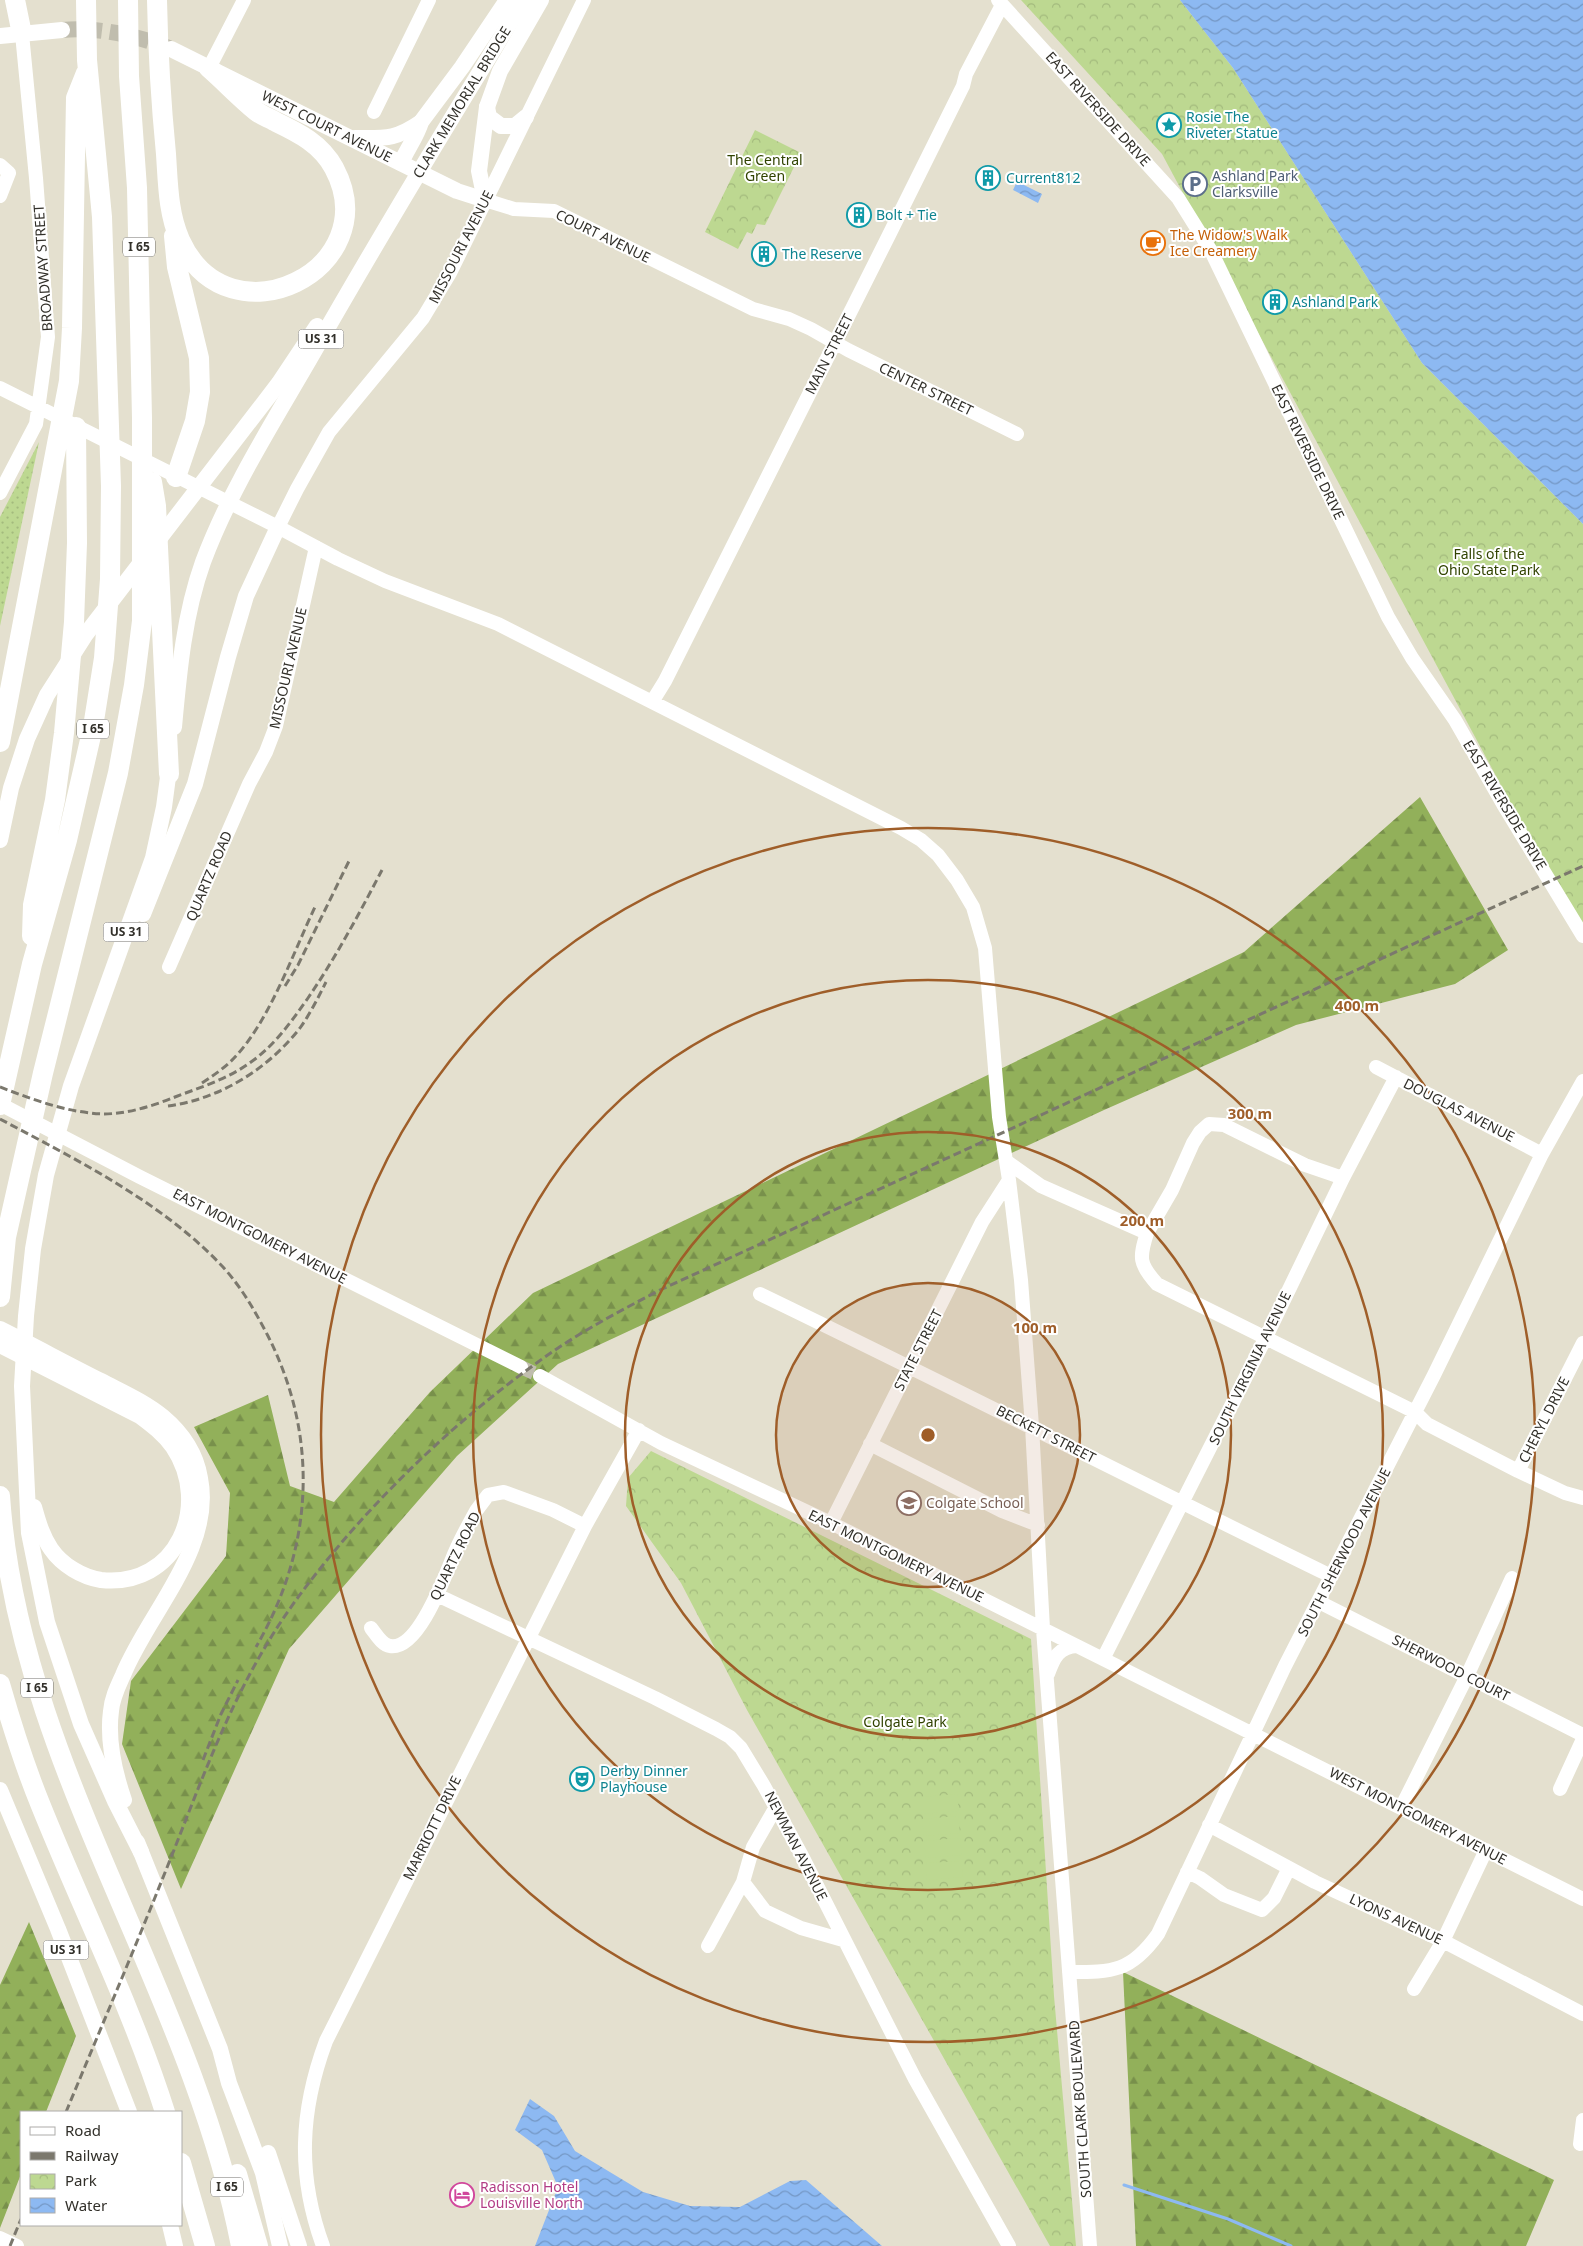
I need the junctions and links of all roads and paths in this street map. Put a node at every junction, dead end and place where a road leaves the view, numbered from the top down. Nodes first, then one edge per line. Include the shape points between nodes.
1 (15, 0) edge
2 (86, 0) edge
3 (128, 0) edge
4 (244, 0) edge
5 (429, 0) edge
6 (507, 0) edge
7 (524, 0) edge
8 (542, 0) edge
9 (584, 0) edge
10 (1000, 2) edge
11 (157, 5) edge
12 (62, 30) tunnel mouth
13 (22, 34) junction
14 (0, 36) edge
15 (171, 49) tunnel mouth
16 (88, 64) junction
17 (209, 68) junction
18 (486, 106) junction
19 (374, 112) dead end
20 (526, 117) junction
21 (421, 122) junction
22 (351, 138) junction
23 (401, 163) junction
24 (0, 165) edge
25 (168, 188) junction
26 (3, 189) edge
27 (485, 200) junction
28 (399, 204) junction
29 (754, 309) joint
30 (835, 343) junction
31 (0, 388) edge
32 (39, 407) junction
33 (76, 427) junction
34 (1017, 434) dead end
35 (176, 478) junction
36 (0, 493) edge
37 (149, 505) junction
38 (278, 527) junction
39 (316, 547) junction
40 (652, 702) junction
41 (0, 742) edge
42 (169, 774) junction
43 (249, 784) joint
44 (0, 840) edge
45 (1582, 935) edge
46 (1583, 948) edge
47 (32, 964) junction
48 (170, 967) dead end
49 (92, 1025) junction
50 (1376, 1067) dead end
51 (1396, 1077) junction
52 (1583, 1081) edge
53 (0, 1105) edge
54 (1542, 1154) junction
55 (1006, 1161) junction
56 (1343, 1178) junction
57 (1009, 1180) junction
58 (1147, 1233) junction
59 (760, 1294) dead end
60 (0, 1297) edge
61 (0, 1329) edge
62 (1266, 1337) junction
63 (1583, 1343) edge
64 (0, 1345) edge
65 (910, 1366) junction
66 (521, 1367) tunnel mouth
67 (540, 1376) tunnel mouth
68 (1415, 1412) junction
69 (1032, 1426) junction
70 (639, 1430) junction
71 (870, 1444) junction
72 (26, 1470) junction
73 (1518, 1471) junction
74 (0, 1496) edge
75 (1583, 1498) edge
76 (1182, 1504) junction
77 (831, 1523) junction
78 (1038, 1525) junction
79 (584, 1526) junction
80 (1331, 1576) junction
81 (1512, 1578) dead end
82 (437, 1594) junction
83 (1319, 1602) junction
84 (371, 1628) dead end
85 (1043, 1629) junction
86 (528, 1638) junction
87 (1077, 1646) junction
88 (1104, 1659) junction
89 (1467, 1676) junction
90 (1047, 1677) junction
91 (0, 1684) edge
92 (1253, 1733) junction
93 (1583, 1734) edge
94 (1583, 1739) edge
95 (1560, 1788) dead end
96 (0, 1790) edge
97 (776, 1807) junction
98 (1401, 1808) junction
99 (1209, 1825) junction
100 (1486, 1850) junction
101 (141, 1852) junction
102 (1289, 1868) junction
103 (1187, 1872) junction
104 (743, 1882) junction
105 (1583, 1899) edge
106 (843, 1940) junction
107 (1443, 1941) junction
108 (708, 1946) dead end
109 (1069, 1972) junction
110 (1414, 1989) dead end
111 (1583, 2014) edge
112 (220, 2049) junction
113 (129, 2111) edge
114 (165, 2111) edge
115 (1583, 2120) edge
116 (212, 2129) junction
117 (1580, 2144) dead end
118 (182, 2166) edge
119 (170, 2226) edge
120 (0, 2238) edge
121 (17, 2246) edge
122 (175, 2246) edge
123 (205, 2246) edge
124 (241, 2246) edge
125 (258, 2246) edge
126 (280, 2246) edge
127 (299, 2246) edge
128 (323, 2246) edge
129 (1009, 2246) edge
130 (1090, 2246) edge

1 - 13 highway
2 - 16 highway, I 65
3 - 37 highway, I 65 via 129,76 138,188 142,418
4 - 17 street
5 - 19 street
6 - 21 main road
7 - 28 main road, CLARK MEMORIAL BRIDGE / US 31
8 - 18 main road via 505,63
9 - 20 street, MISSOURI AVENUE
10 - 30 street, MAIN STREET
10 - 45 street, EAST RIVERSIDE DRIVE via 1178,198 1195,224 1388,617 1412,658 1456,720 1502,804
11 - 25 highway via 159,84
12 - 13 main road
13 - 14 main road
13 - 32 street, BROADWAY STREET via 47,309 47,345
15 - 17 main road, WEST COURT AVENUE
16 - 41 highway via 76,98 69,381
16 - 47 highway, I 65 via 102,217 111,486 110,579 104,658 93,727 67,840
17 - 22 main road, WEST COURT AVENUE
17 - 25 highway via 258,113 306,137 327,157 339,178 344,197 345,217 340,235 319,267 289,287 271,292 235,288 204,273 189,256 173,218
18 - 20 main road via 489,117 501,126 515,126
18 - 27 main road via 478,171
20 - 27 street, MISSOURI AVENUE
21 - 22 main road via 394,137
21 - 23 main road
22 - 23 main road, WEST COURT AVENUE
23 - 27 main road, WEST COURT AVENUE via 457,191
24 - 26 street via 9,173
25 - 35 highway via 177,266 199,358 200,392 195,421
27 - 29 street, COURT AVENUE via 514,209 554,211
27 - 38 street, MISSOURI AVENUE via 450,273 423,318 329,432
28 - 42 main road, US 31 via 242,475 203,564 182,647
28 - 44 main road, US 31 via 279,383 86,634 46,695 27,738 11,788
29 - 30 street, CENTER STREET via 789,319
30 - 34 street, CENTER STREET
30 - 40 street, MAIN STREET
31 - 32 street, SOUTH CLARK BOULEVARD
32 - 33 street, SOUTH CLARK BOULEVARD
32 - 36 street, BROADWAY STREET via 34,430
33 - 35 street, SOUTH CLARK BOULEVARD
33 - 47 highway via 74,622 55,800 33,905
35 - 38 street, SOUTH CLARK BOULEVARD
37 - 42 highway
37 - 60 highway, I 65 via 142,621 118,773 6,1236
38 - 39 street, SOUTH CLARK BOULEVARD
38 - 49 main road via 246,596 195,784 113,988
39 - 40 street, SOUTH CLARK BOULEVARD via 385,581 498,624
39 - 43 street, MISSOURI AVENUE via 276,726
40 - 55 street, SOUTH CLARK BOULEVARD via 921,840 938,855 973,907 985,948 998,1117
42 - 49 main road, US 31 via 153,858
43 - 48 street, QUARTZ ROAD
45 - 46 street
47 - 53 highway, I 65
49 - 72 main road, US 31 via 46,1176 33,1249 22,1386
50 - 51 street, DOUGLAS AVENUE
51 - 54 street, DOUGLAS AVENUE
51 - 56 street, SOUTH VIRGINIA AVENUE
52 - 54 street, SOUTH SHERWOOD AVENUE
53 - 66 street, EAST MONTGOMERY AVENUE
54 - 68 street, SOUTH SHERWOOD AVENUE
55 - 57 street, SOUTH CLARK BOULEVARD
55 - 58 street via 1041,1186
56 - 58 street via 1305,1164 1224,1125 1209,1124 1200,1132
56 - 62 street, SOUTH VIRGINIA AVENUE
57 - 65 street, STATE STREET via 982,1222
57 - 69 street, SOUTH CLARK BOULEVARD via 1021,1280
58 - 62 street via 1140,1254 1146,1272 1157,1284
59 - 65 street, BECKETT STREET
61 - 101 main road via 163,1417 189,1447 198,1465 202,1498 196,1534 179,1575 130,1656 110,1710 112,1754 118,1784
62 - 68 street
62 - 76 street, SOUTH VIRGINIA AVENUE
63 - 73 street, CHERYL DRIVE
64 - 72 main road via 140,1416 161,1433 173,1448 186,1479 189,1508 181,1537 163,1562 141,1575 123,1580 88,1577 57,1557 47,1543 32,1500
65 - 69 street, BECKETT STREET
65 - 71 street, STATE STREET
67 - 70 street, EAST MONTGOMERY AVENUE
68 - 73 street via 1427,1424
68 - 80 street, SOUTH SHERWOOD AVENUE
69 - 76 street, BECKETT STREET
69 - 78 street, SOUTH CLARK BOULEVARD
70 - 77 street, EAST MONTGOMERY AVENUE
70 - 79 street, MARRIOTT DRIVE
71 - 77 street, STATE STREET
71 - 78 street via 1002,1511
72 - 101 main road, US 31 via 29,1533 47,1622 81,1724 114,1801
73 - 75 street
74 - 116 highway, I 65 via 13,1590 45,1716
76 - 80 street, BECKETT STREET
76 - 88 street, SOUTH VIRGINIA AVENUE
77 - 85 street, EAST MONTGOMERY AVENUE
78 - 85 street, SOUTH CLARK BOULEVARD
79 - 82 street, QUARTZ ROAD via 553,1510 504,1492 488,1495 476,1511
79 - 86 street, MARRIOTT DRIVE
80 - 83 street, SOUTH SHERWOOD AVENUE
81 - 89 street
82 - 84 street, QUARTZ ROAD via 412,1637 396,1646 384,1644
82 - 86 street, NEWMAN AVENUE
83 - 89 street, SHERWOOD COURT
83 - 92 street, SOUTH SHERWOOD AVENUE
85 - 87 street, EAST MONTGOMERY AVENUE
85 - 90 street, SOUTH CLARK BOULEVARD
86 - 97 street, NEWMAN AVENUE via 730,1737 746,1755
86 - 128 street, MARRIOTT DRIVE via 337,2017 317,2065 308,2101 304,2149 309,2201
87 - 88 street, EAST MONTGOMERY AVENUE
87 - 90 street via 1060,1650
88 - 92 street, EAST MONTGOMERY AVENUE
89 - 93 street, SHERWOOD COURT
89 - 98 street
90 - 109 street, SOUTH CLARK BOULEVARD
91 - 114 highway, I 65 via 40,1805 137,2035
92 - 98 street, WEST MONTGOMERY AVENUE
92 - 99 street, SOUTH SHERWOOD AVENUE
94 - 95 street
96 - 113 main road, US 31
97 - 104 street via 753,1847
97 - 106 street, NEWMAN AVENUE
98 - 100 street, WEST MONTGOMERY AVENUE
99 - 102 street, LYONS AVENUE
99 - 103 street, SOUTH SHERWOOD AVENUE
100 - 105 street, WEST MONTGOMERY AVENUE
100 - 107 street
101 - 112 main road, US 31
102 - 103 street via 1274,1898 1262,1910 1224,1895
102 - 107 street, LYONS AVENUE
103 - 109 street, SOUTH SHERWOOD AVENUE via 1158,1934 1134,1961 1117,1969
104 - 106 street via 765,1911 801,1928
104 - 108 street
106 - 129 street, NEWMAN AVENUE via 915,2079
107 - 110 street
107 - 111 street, LYONS AVENUE
109 - 130 street, SOUTH CLARK BOULEVARD
112 - 126 main road, US 31 via 263,2173
112 - 127 main road via 238,2079 256,2122
115 - 117 street
116 - 124 highway, I 65
116 - 125 highway via 238,2175
118 - 123 highway, I 65
119 - 122 main road
120 - 121 street

